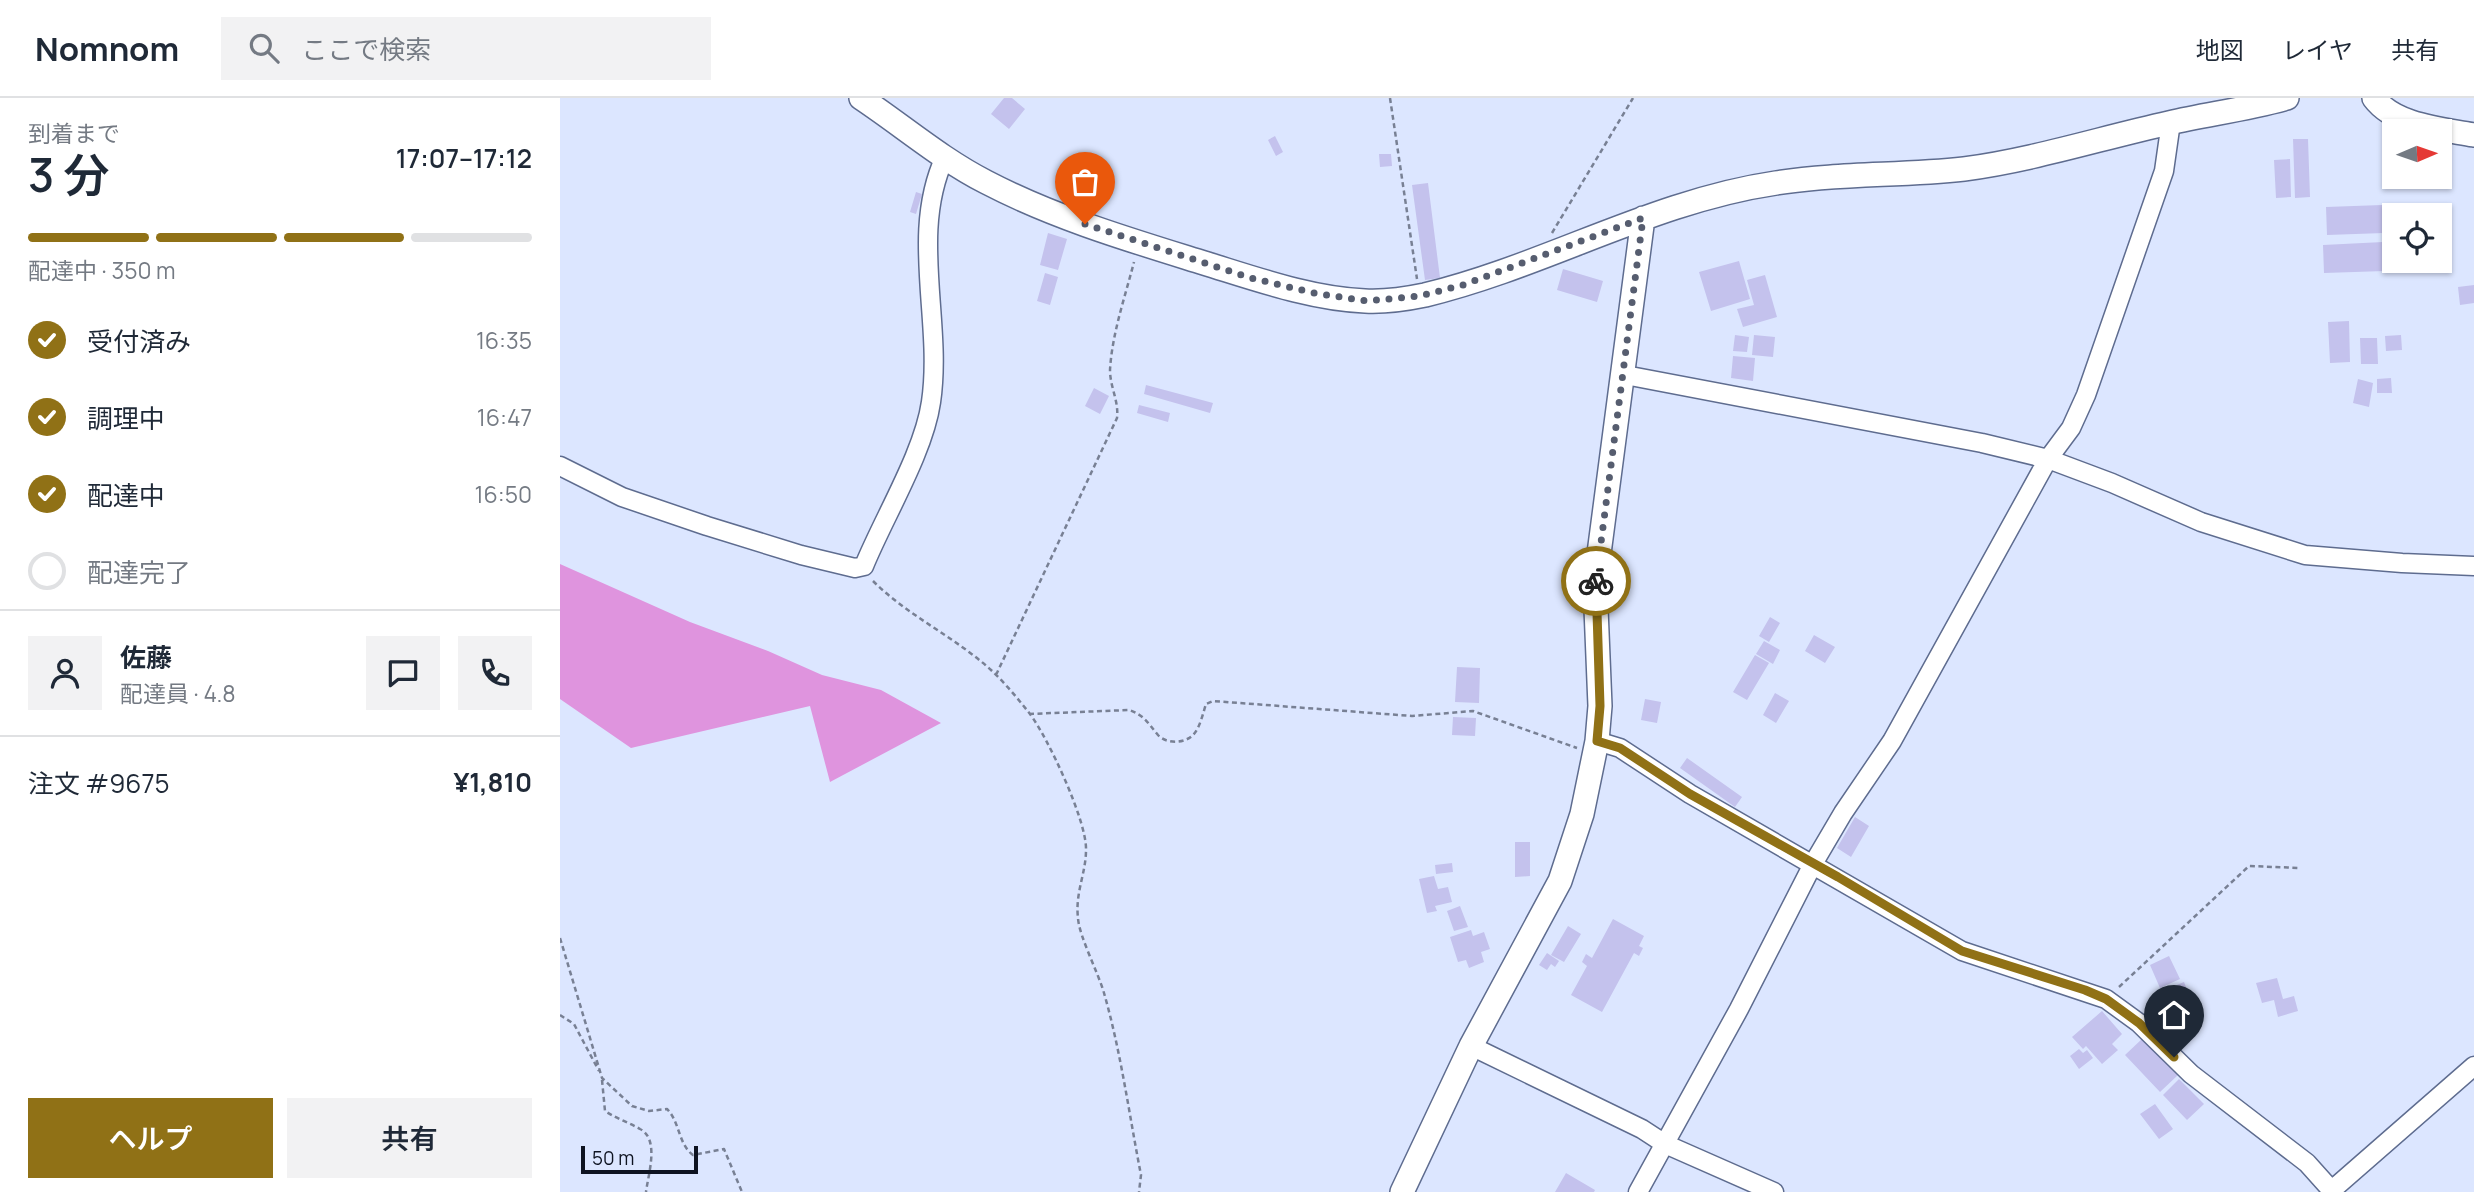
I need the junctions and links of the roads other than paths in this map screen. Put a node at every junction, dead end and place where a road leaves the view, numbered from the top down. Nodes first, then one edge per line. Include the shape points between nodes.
1 (861, 98) edge
2 (2287, 98) edge
3 (2374, 98) edge
4 (2171, 122) junction
5 (2474, 135) edge
6 (945, 158) junction
7 (1643, 218) junction
8 (1625, 375) junction
9 (2048, 459) junction
10 (560, 466) edge
11 (2474, 566) edge
12 (1595, 748) junction
13 (1813, 864) junction
14 (1471, 1046) junction
15 (2474, 1066) edge
16 (1665, 1144) junction
17 (2333, 1191) edge
18 (1402, 1192) edge
19 (1638, 1192) edge
20 (1774, 1192) edge

1 - 6 street
2 - 4 street
3 - 5 street via 2404,119
4 - 7 street via 2014,161 1926,173 1777,182
4 - 9 street via 2164,171 2086,395 2071,428
6 - 7 street via 1042,208 1138,243 1251,278 1367,301 1420,296 1463,285
6 - 10 street via 930,202 933,379 929,415 864,566 855,568 801,555 707,526 622,496
7 - 8 street
8 - 9 street
8 - 12 street via 1595,584 1600,706
9 - 11 street via 2201,522 2305,555
9 - 13 street via 1892,741
12 - 13 street via 1620,748
12 - 14 street via 1582,814 1560,881
13 - 16 street
13 - 17 street via 1962,951 2106,999 2139,1023 2192,1074 2307,1163
14 - 16 street
14 - 18 street
15 - 17 street
16 - 19 street
16 - 20 street

